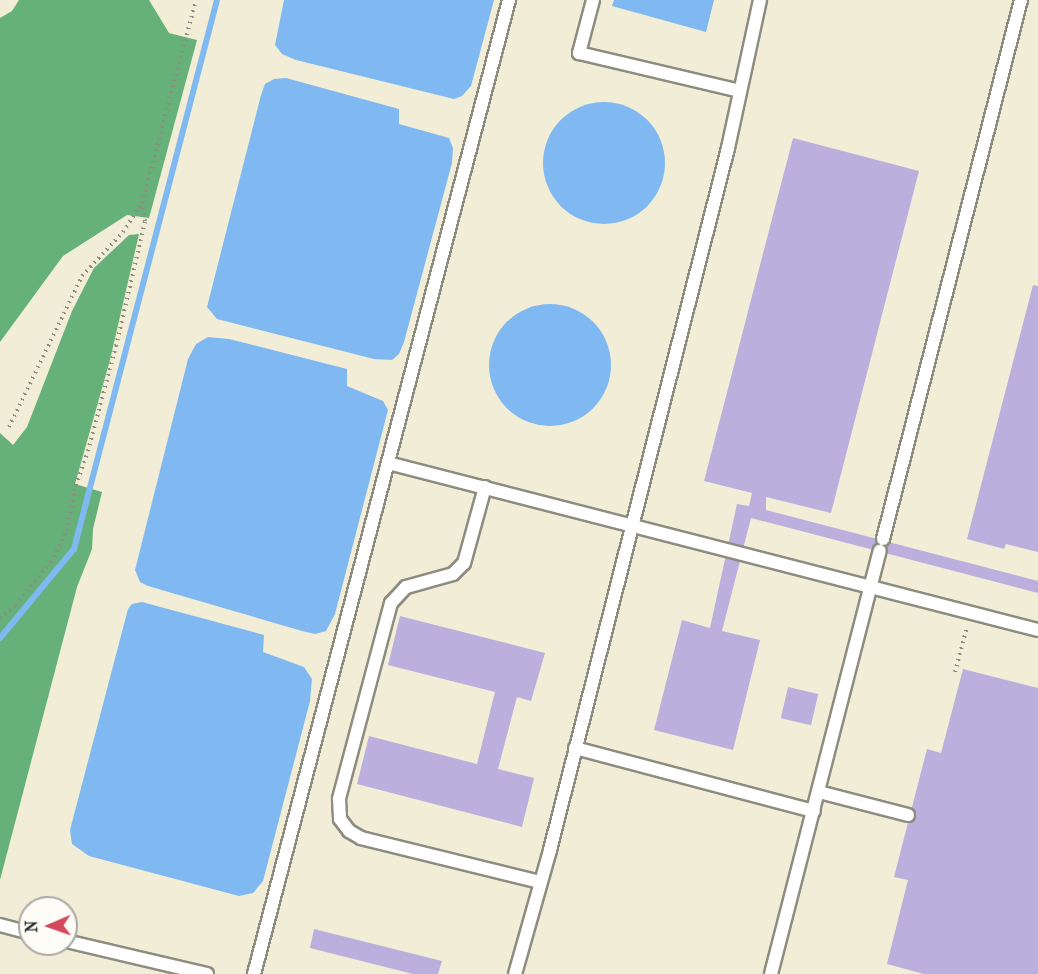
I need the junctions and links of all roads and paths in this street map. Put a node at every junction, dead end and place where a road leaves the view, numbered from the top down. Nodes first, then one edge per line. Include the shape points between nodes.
1 (196, 0) edge
2 (508, 0) edge
3 (593, 0) edge
4 (760, 0) edge
5 (1021, 0) edge
6 (740, 91) junction
7 (142, 203) junction
8 (9, 426) dead end
9 (388, 463) junction
10 (485, 487) junction
11 (631, 524) junction
12 (870, 586) junction
13 (971, 613) junction
14 (0, 618) edge
15 (1038, 630) edge
16 (955, 672) dead end
17 (575, 748) junction
18 (819, 792) junction
19 (814, 811) junction
20 (908, 815) dead end
21 (540, 882) junction
22 (0, 926) edge
23 (18, 930) edge
24 (78, 944) edge
25 (207, 974) edge
26 (254, 974) edge
27 (515, 974) edge
28 (771, 974) edge

1 - 7 path
2 - 9 lane
3 - 6 lane via 579,54
4 - 6 lane
5 - 12 lane
6 - 11 lane
7 - 8 path via 123,232 82,276
7 - 14 path via 145,221 67,531 51,562
9 - 10 lane
9 - 26 lane
10 - 11 lane
10 - 21 lane via 464,563 453,574 406,587 391,603 339,799 340,819 361,838
11 - 12 lane
11 - 17 lane
12 - 13 lane
12 - 18 lane
13 - 15 lane
13 - 16 path
17 - 19 lane
17 - 21 lane
18 - 19 lane
18 - 20 lane
19 - 28 lane
21 - 27 lane
22 - 23 lane
24 - 25 lane

